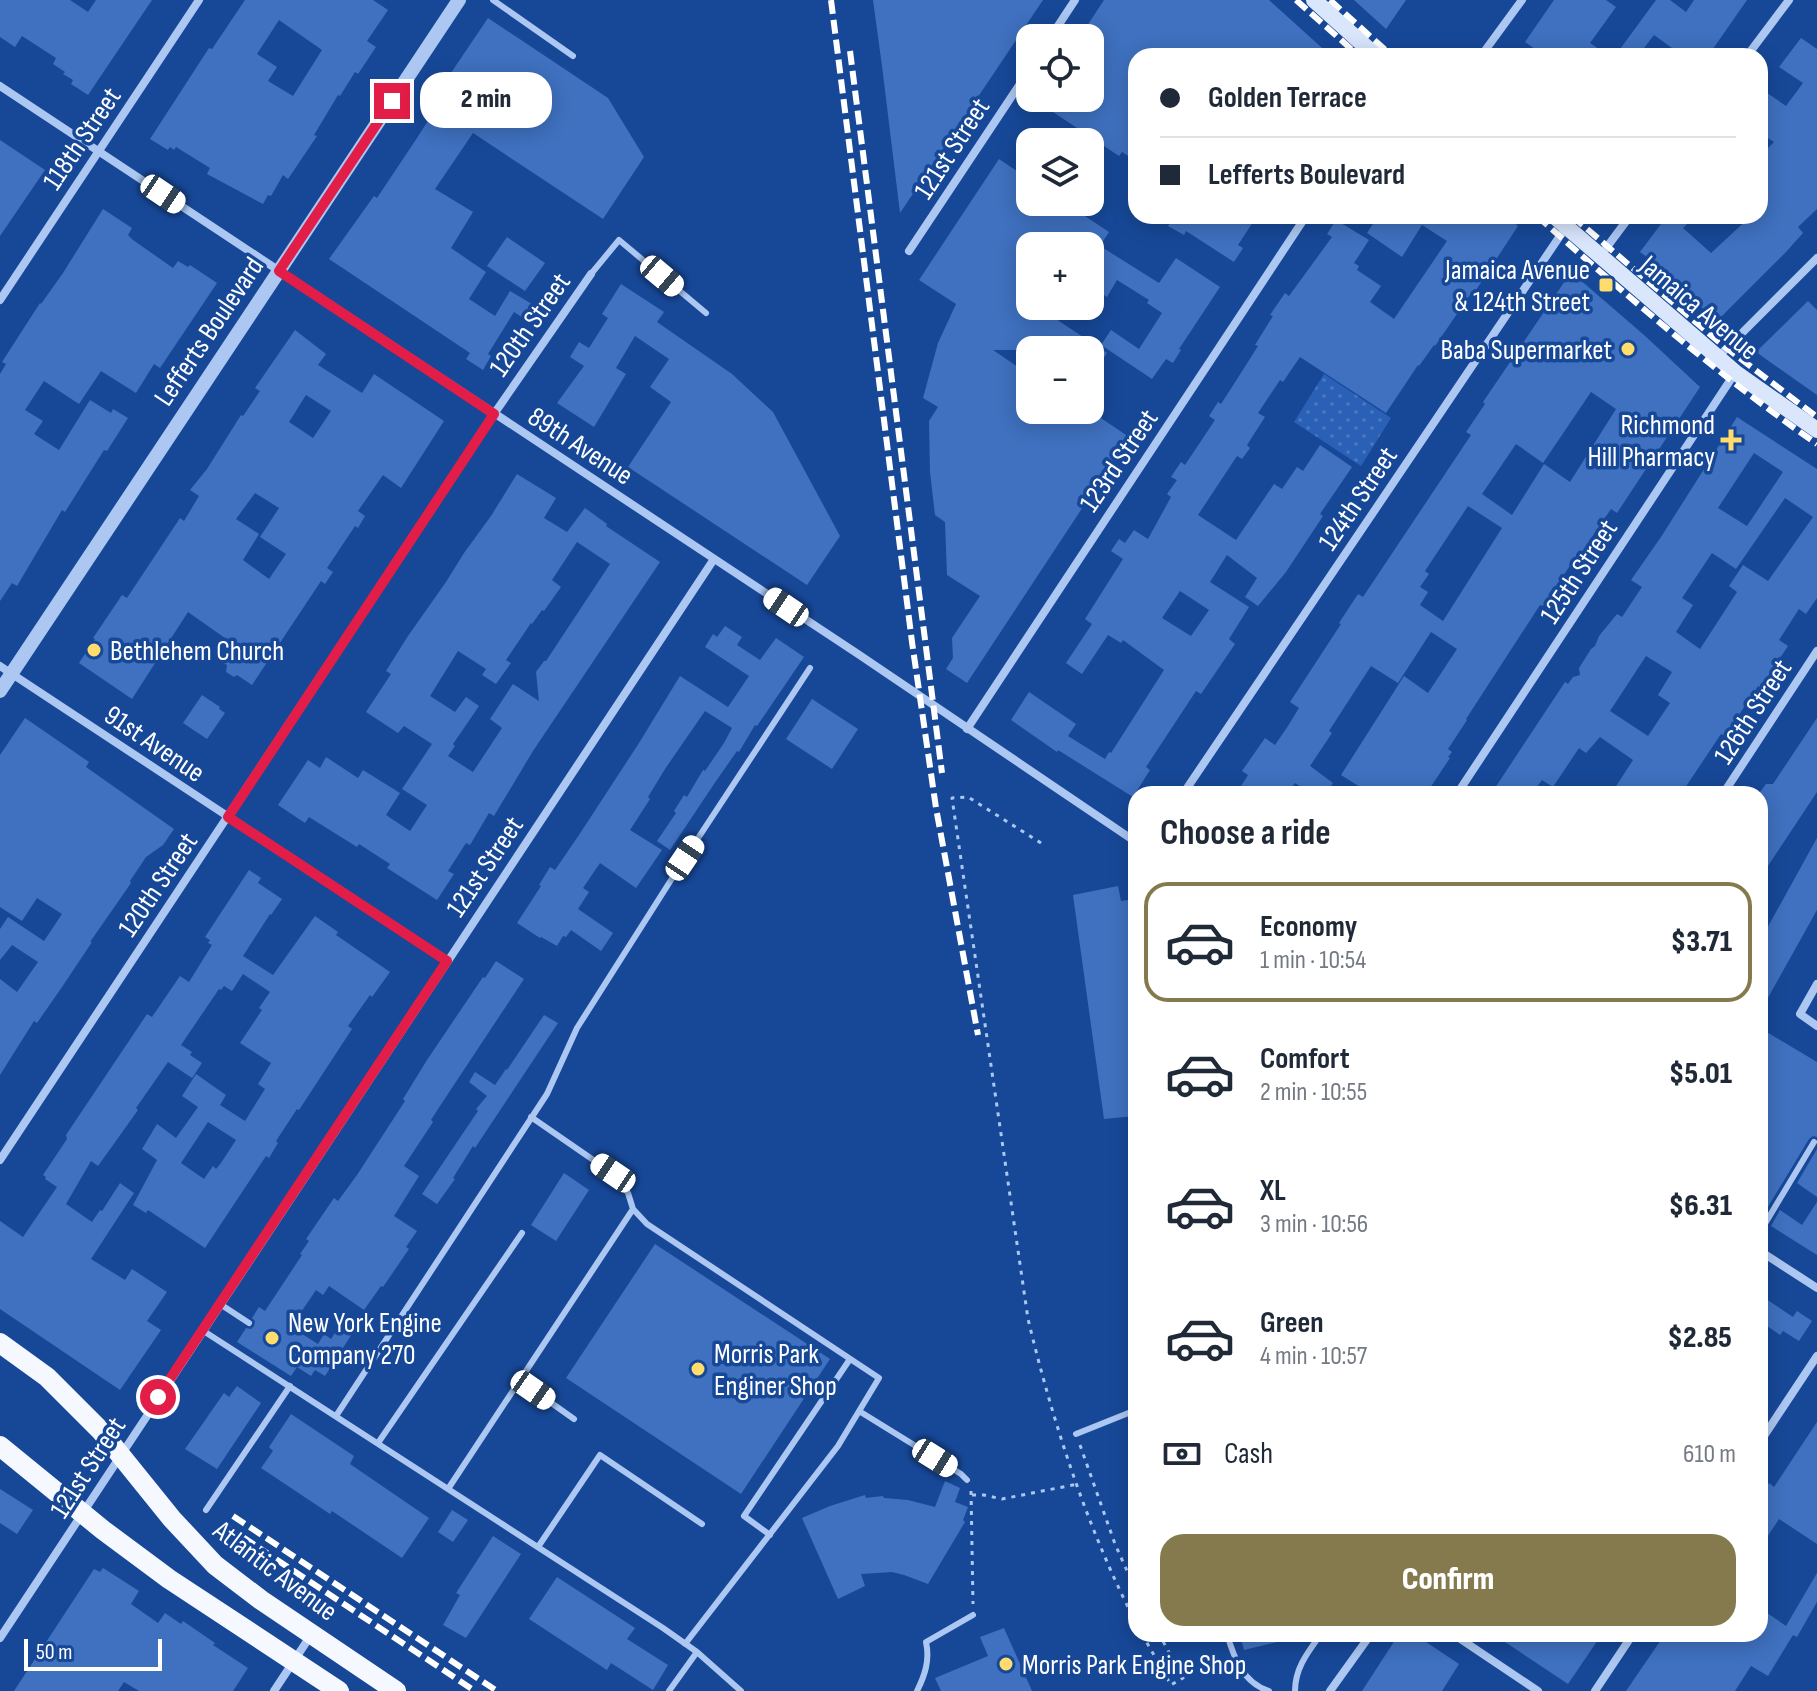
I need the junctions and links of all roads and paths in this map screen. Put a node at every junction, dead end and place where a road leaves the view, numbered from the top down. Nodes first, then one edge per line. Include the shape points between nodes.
1 (199, 0) edge
2 (459, 0) edge
3 (493, 0) edge
4 (1075, 0) edge
5 (1314, 0) edge
6 (1522, 0) edge
7 (1789, 0) edge
8 (1059, 24) edge
9 (1367, 48) edge
10 (1487, 48) edge
11 (1753, 48) edge
12 (573, 56) dead end
13 (0, 86) edge
14 (1016, 90) edge
15 (98, 151) junction
16 (1301, 224) edge
17 (1558, 224) edge
18 (1563, 224) edge
19 (1624, 224) edge
20 (909, 251) dead end
21 (1600, 256) junction
22 (1817, 258) edge
23 (279, 271) junction
24 (591, 274) joint
25 (0, 300) edge
26 (706, 313) dead end
27 (1718, 357) junction
28 (1736, 373) junction
29 (494, 414) junction
30 (1817, 430) edge
31 (714, 559) junction
32 (1817, 651) edge
33 (810, 668) dead end
34 (6, 670) edge
35 (0, 691) edge
36 (967, 729) junction
37 (1188, 786) edge
38 (1462, 786) edge
39 (1728, 786) edge
40 (228, 817) junction
41 (1128, 837) edge
42 (1041, 843) dead end
43 (447, 961) junction
44 (1817, 984) edge
45 (1817, 1026) edge
46 (531, 1117) junction
47 (1814, 1142) dead end
48 (0, 1160) edge
49 (633, 1209) junction
50 (1768, 1219) edge
51 (522, 1233) dead end
52 (1768, 1256) edge
53 (1817, 1288) edge
54 (220, 1304) junction
55 (249, 1323) dead end
56 (202, 1330) junction
57 (0, 1343) edge
58 (1817, 1356) edge
59 (850, 1359) junction
60 (519, 1380) junction
61 (290, 1386) junction
62 (859, 1411) junction
63 (1128, 1413) edge
64 (336, 1416) junction
65 (574, 1419) dead end
66 (1768, 1430) edge
67 (1076, 1434) joint
68 (378, 1443) junction
69 (0, 1446) edge
70 (121, 1454) junction
71 (967, 1480) joint
72 (1078, 1484) junction
73 (448, 1489) junction
74 (972, 1495) junction
75 (206, 1510) dead end
76 (83, 1513) junction
77 (702, 1524) dead end
78 (770, 1535) junction
79 (538, 1547) junction
80 (1128, 1573) edge
81 (1128, 1606) edge
82 (973, 1615) joint
83 (312, 1634) junction
84 (0, 1638) edge
85 (1147, 1642) edge
86 (1163, 1642) edge
87 (1230, 1642) edge
88 (1315, 1642) edge
89 (1365, 1642) edge
90 (1465, 1642) edge
91 (1628, 1642) edge
92 (685, 1644) junction
93 (697, 1652) junction
94 (294, 1661) junction
95 (274, 1691) edge
96 (339, 1691) edge
97 (396, 1691) edge
98 (669, 1691) edge
99 (741, 1691) edge
100 (917, 1691) edge
101 (1269, 1691) edge
102 (1294, 1691) edge
103 (1330, 1691) edge
104 (1538, 1691) edge
105 (1595, 1691) edge

1 - 15 street, 118th Street
2 - 23 street, Lefferts Boulevard
3 - 12 lane
4 - 8 street
5 - 9 main road
6 - 10 street
7 - 11 street
13 - 15 street, 89th Avenue
14 - 20 street, 121st Street
15 - 23 street, 89th Avenue
15 - 25 street, 118th Street
16 - 36 street, 123rd Street
17 - 37 street, 124th Street
18 - 21 main road, Jamaica Avenue
19 - 21 street
21 - 27 main road, Jamaica Avenue
22 - 27 street
23 - 29 street, 89th Avenue
23 - 34 street, Lefferts Boulevard
24 - 26 lane via 619,240
24 - 29 street, 120th Street
27 - 28 main road, Jamaica Avenue
28 - 30 main road, Jamaica Avenue
28 - 38 street, 125th Street
29 - 31 street, 89th Avenue
29 - 40 street, 120th Street
31 - 36 street, 89th Avenue
31 - 43 street, 121st Street
32 - 39 street, 126th Street
33 - 46 lane via 577,1028
34 - 35 street, Lefferts Boulevard
34 - 40 street, 91st Avenue
36 - 41 street, 89th Avenue
40 - 43 street, 91st Avenue
40 - 48 street, 120th Street
42 - 72 path via 968,797 952,798 1024,1296 1048,1398
43 - 54 street, 121st Street
44 - 45 street via 1800,1014
46 - 49 lane via 613,1173
46 - 64 lane
47 - 50 lane
49 - 59 lane via 647,1224
49 - 60 lane
51 - 68 lane
52 - 53 street
54 - 55 lane
54 - 56 street, 121st Street
56 - 61 lane
56 - 70 street, 121st Street
57 - 70 main road, Atlantic Avenue via 47,1377
58 - 66 street
59 - 62 lane via 879,1378
59 - 78 lane via 744,1516
60 - 65 lane
60 - 73 lane
61 - 64 lane
61 - 75 lane
62 - 71 lane
62 - 78 lane
63 - 67 lane
64 - 68 lane
67 - 80 path
68 - 73 lane
69 - 76 main road
70 - 76 street, 121st Street
70 - 83 main road, Atlantic Avenue via 201,1552
71 - 74 path
72 - 74 path via 1002,1499
72 - 81 path
73 - 79 lane
74 - 82 path
76 - 84 street, 121st Street
76 - 94 main road via 169,1579
77 - 79 lane via 600,1455
78 - 92 lane
79 - 92 lane
82 - 100 lane via 926,1642 926,1671
83 - 94 street
83 - 97 main road, Atlantic Avenue
85 - 86 path via 1171,1685 1183,1678
87 - 101 lane via 1245,1675
88 - 102 lane via 1297,1670
89 - 103 street
90 - 104 street
91 - 105 street
92 - 93 lane
93 - 98 lane
93 - 99 lane
94 - 95 street
94 - 96 main road

